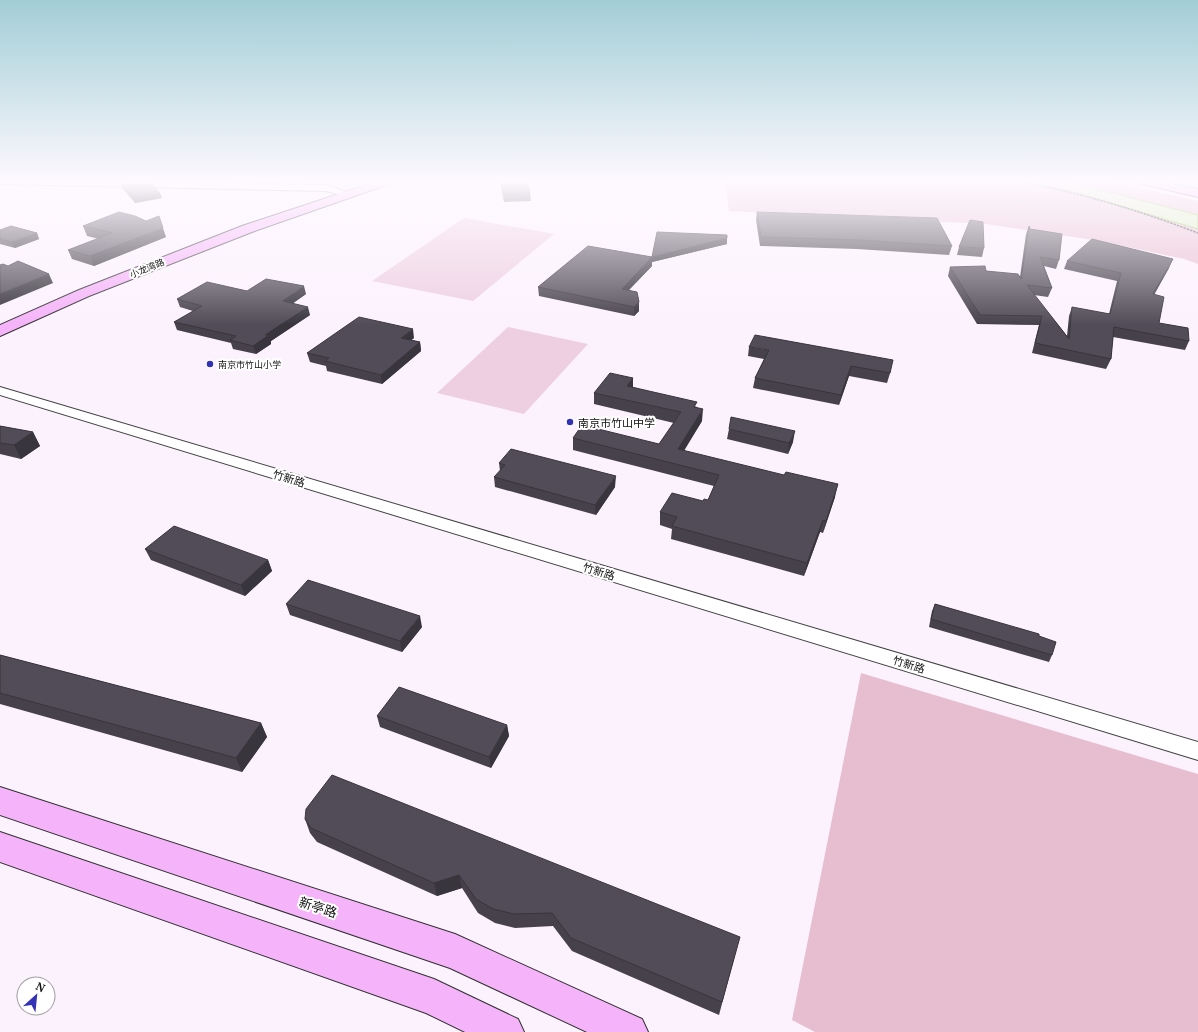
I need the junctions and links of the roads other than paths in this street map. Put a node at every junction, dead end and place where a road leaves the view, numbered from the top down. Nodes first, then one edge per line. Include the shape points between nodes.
1 (225, 229) edge
2 (246, 229) edge
3 (0, 321) edge
4 (0, 331) edge
5 (0, 391) edge
6 (1198, 751) edge
7 (0, 801) edge
8 (0, 847) edge
9 (505, 1032) edge
10 (629, 1032) edge

1 - 3 main road, 小龙湾路 via 72,289
2 - 4 main road, 小龙湾路 via 84,293
5 - 6 street, 竹新路
7 - 10 main road, 新亭路 via 455,952
8 - 9 main road via 434,997

